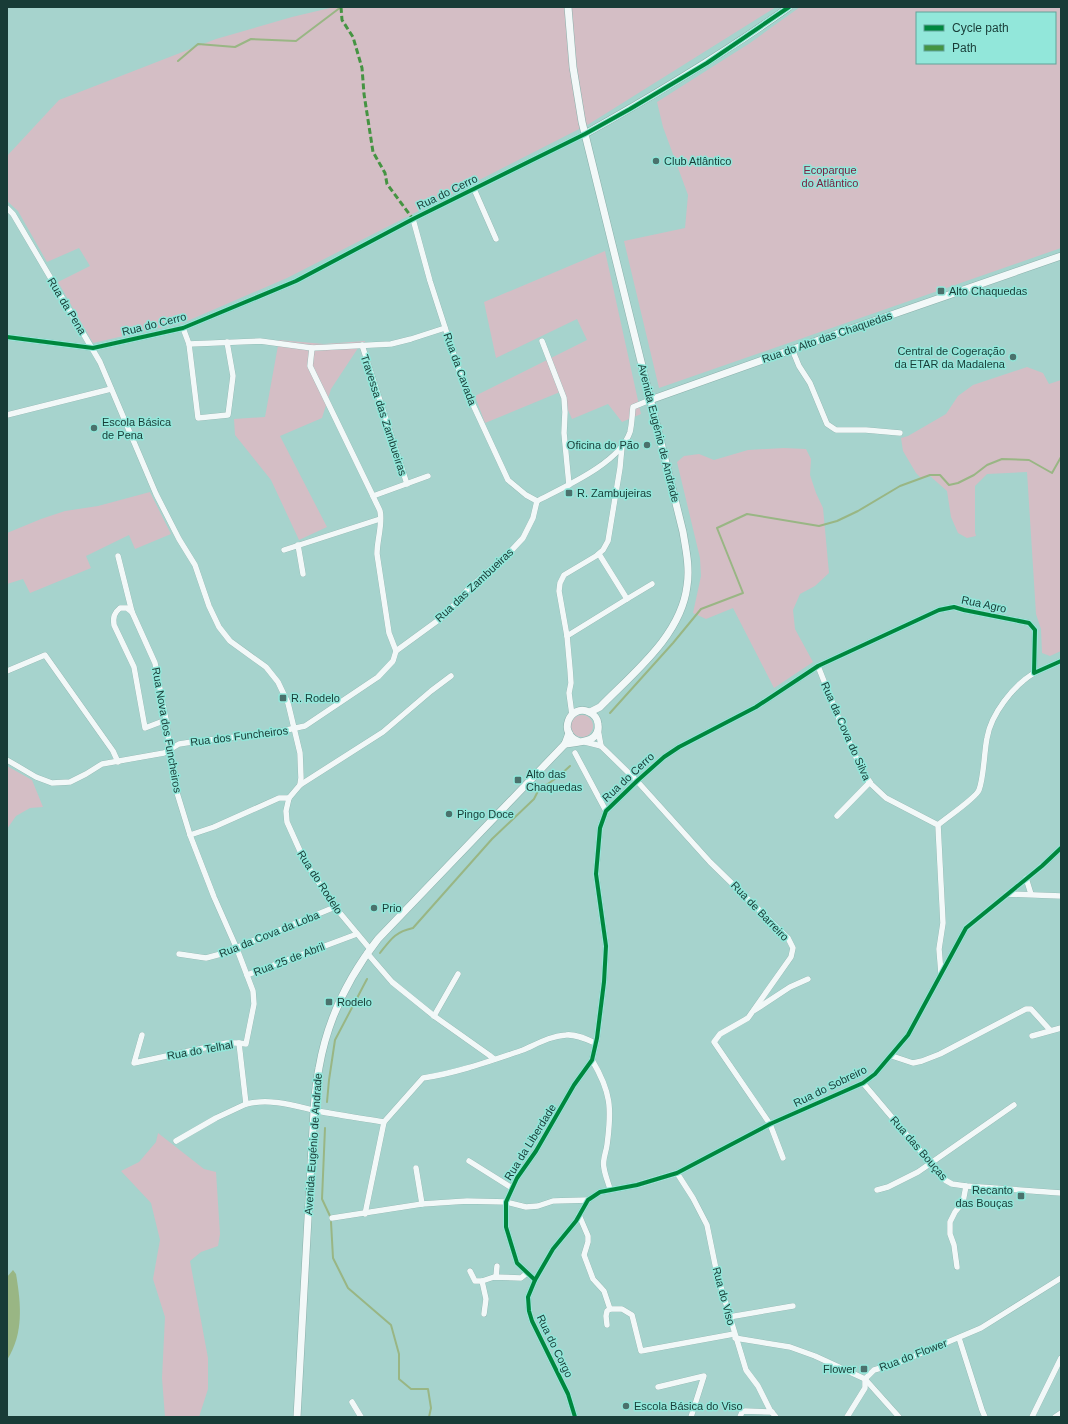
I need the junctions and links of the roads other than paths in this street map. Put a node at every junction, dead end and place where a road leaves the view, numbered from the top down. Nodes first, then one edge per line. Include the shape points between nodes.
1 (568, 7) edge
2 (789, 7) edge
3 (585, 134) junction
4 (474, 189) junction
5 (7, 208) edge
6 (413, 220) junction
7 (496, 239) dead end
8 (1061, 256) edge
9 (183, 328) junction
10 (445, 328) junction
11 (7, 337) edge
12 (542, 341) dead end
13 (227, 342) junction
14 (189, 344) junction
15 (362, 346) junction
16 (92, 348) junction
17 (312, 348) junction
18 (792, 349) junction
19 (111, 389) junction
20 (650, 400) junction
21 (7, 415) edge
22 (900, 433) dead end
23 (622, 446) junction
24 (428, 476) dead end
25 (407, 484) junction
26 (569, 485) junction
27 (373, 496) junction
28 (537, 501) junction
29 (380, 519) junction
30 (298, 545) junction
31 (284, 550) dead end
32 (599, 554) junction
33 (118, 556) dead end
34 (303, 574) dead end
35 (652, 584) dead end
36 (627, 598) junction
37 (132, 612) junction
38 (567, 636) junction
39 (396, 651) junction
40 (1061, 661) edge
41 (818, 666) junction
42 (7, 671) edge
43 (1034, 674) junction
44 (451, 676) dead end
45 (570, 701) junction
46 (600, 707) junction
47 (580, 711) junction
48 (590, 712) junction
49 (572, 715) junction
50 (597, 719) junction
51 (166, 720) junction
52 (294, 729) junction
53 (598, 729) junction
54 (569, 733) junction
55 (583, 742) junction
56 (565, 744) junction
57 (601, 746) junction
58 (170, 750) junction
59 (575, 753) dead end
60 (7, 760) edge
61 (118, 762) junction
62 (637, 781) junction
63 (870, 782) junction
64 (300, 785) junction
65 (289, 798) junction
66 (606, 810) junction
67 (836, 816) dead end
68 (938, 825) junction
69 (190, 835) junction
70 (1061, 848) edge
71 (1026, 878) junction
72 (1007, 894) junction
73 (1031, 894) junction
74 (1061, 896) edge
75 (335, 907) junction
76 (357, 934) junction
77 (236, 949) junction
78 (369, 951) junction
79 (179, 954) dead end
80 (941, 973) junction
81 (458, 974) dead end
82 (247, 975) junction
83 (808, 979) dead end
84 (754, 1010) junction
85 (434, 1016) junction
86 (1061, 1028) edge
87 (1050, 1030) junction
88 (142, 1035) dead end
89 (1032, 1036) dead end
90 (240, 1043) junction
91 (595, 1043) junction
92 (892, 1056) junction
93 (494, 1059) junction
94 (592, 1060) junction
95 (863, 1083) junction
96 (246, 1104) junction
97 (1014, 1105) dead end
98 (314, 1110) junction
99 (384, 1122) junction
100 (770, 1124) junction
101 (176, 1141) dead end
102 (783, 1158) dead end
103 (469, 1161) dead end
104 (930, 1163) junction
105 (416, 1168) dead end
106 (677, 1173) junction
107 (966, 1186) junction
108 (512, 1188) junction
109 (610, 1189) junction
110 (877, 1190) dead end
111 (1061, 1193) edge
112 (588, 1200) junction
113 (506, 1202) junction
114 (422, 1204) junction
115 (365, 1214) junction
116 (579, 1215) junction
117 (332, 1218) dead end
118 (497, 1266) dead end
119 (957, 1267) dead end
120 (470, 1271) dead end
121 (528, 1273) junction
122 (496, 1277) junction
123 (1061, 1278) edge
124 (535, 1280) junction
125 (482, 1281) junction
126 (793, 1306) dead end
127 (610, 1309) junction
128 (484, 1314) dead end
129 (729, 1317) junction
130 (608, 1325) dead end
131 (735, 1336) junction
132 (959, 1338) junction
133 (1061, 1358) edge
134 (865, 1379) junction
135 (658, 1386) dead end
136 (352, 1402) dead end
137 (772, 1412) junction
138 (1061, 1413) edge
139 (297, 1417) edge
140 (361, 1417) edge
141 (575, 1417) edge
142 (691, 1417) edge
143 (740, 1417) edge
144 (776, 1417) edge
145 (847, 1417) edge
146 (899, 1417) edge
147 (985, 1417) edge
148 (1032, 1417) edge
149 (1055, 1417) edge

1 - 3 main road, Avenida Eugénio de Andrade via 576,92
2 - 3 main road, Rua do Cerro via 706,63
3 - 4 street, Rua do Cerro
3 - 20 main road, Avenida Eugénio de Andrade
4 - 6 street, Rua do Cerro
4 - 7 street
5 - 16 street, Rua da Pena via 13,214
6 - 9 street, Rua do Cerro via 296,281
6 - 10 street, Rua da Cavada
8 - 18 main road, Rua do Alto das Chaquedas
9 - 14 street
9 - 16 street, Rua do Cerro
10 - 15 street via 391,344
10 - 28 street, Rua da Cavada via 464,383 508,480
11 - 16 street, Rua do Cerro
12 - 26 street via 564,398 564,433
13 - 14 street
13 - 14 street via 233,376 228,414 198,418
13 - 17 street via 260,341
15 - 17 street
15 - 25 street, Travessa das Zambueiras
16 - 19 street, Rua da Pena
17 - 27 street via 310,366
18 - 20 main road, Rua do Alto das Chaquedas
18 - 22 street via 827,424 836,430
19 - 21 street
19 - 52 street, Rua da Pena via 156,494 194,566 219,627 230,641 266,667 278,682 288,703
20 - 23 street, Rua do Alto das Chaquedas via 633,407 630,432
20 - 46 main road, Avenida Eugénio de Andrade via 683,532 688,560 687,586 682,608 671,630
23 - 26 street via 589,474
23 - 32 street via 608,541
24 - 25 street, Travessa das Zambueiras
25 - 27 street, Travessa das Zambueiras
26 - 28 street
27 - 29 street via 380,512
28 - 39 street, Rua das Zambueiras via 533,518 523,538 508,554 469,588 444,616
29 - 30 street
29 - 39 street via 377,554 390,633
30 - 31 street
30 - 34 street
32 - 36 street
32 - 38 street via 564,575 560,583 559,592
33 - 37 street, Rua Nova dos Funcheiros
35 - 36 street
36 - 38 street
37 - 51 street, Rua Nova dos Funcheiros via 155,663
37 - 51 street via 127,608 120,608 113,618 134,666 145,728
38 - 45 street
39 - 52 street, Rua das Zambueiras via 393,661 378,677 305,726
40 - 43 street
41 - 43 street, Rua Agro via 939,610 954,607 1030,623 1035,630
41 - 62 street, Rua do Cerro via 756,707 678,747
41 - 63 street, Rua da Cova do Silva via 841,724
42 - 61 street via 45,656 113,751
43 - 68 street via 1023,680 1008,696 992,723 987,736 979,790 972,799
44 - 64 street via 383,732
45 - 47 street
45 - 49 street
46 - 48 main road, Avenida Eugénio de Andrade
46 - 50 main road, Avenida Eugénio de Andrade
47 - 48 main road
47 - 49 main road
48 - 50 main road
49 - 54 main road, Avenida Eugénio de Andrade via 567,724
50 - 53 main road, Avenida Eugénio de Andrade
51 - 58 street, Rua Nova dos Funcheiros
52 - 58 street, Rua dos Funcheiros via 179,744
52 - 64 street via 300,753
53 - 55 main road via 594,737
53 - 57 street
54 - 55 main road via 576,740
54 - 56 main road, Avenida Eugénio de Andrade
55 - 56 main road
55 - 57 street
56 - 78 main road, Avenida Eugénio de Andrade
57 - 62 street, Rua de Barreiro
58 - 61 street, Rua dos Funcheiros
58 - 69 street, Rua Nova dos Funcheiros via 174,783
59 - 66 street
60 - 61 street, Rua dos Funcheiros via 52,783 70,782 102,764
62 - 66 street, Rua do Cerro
62 - 84 street, Rua de Barreiro via 710,862 788,938 793,948 791,957
63 - 67 street
63 - 68 street, Rua da Cova do Silva via 886,798
64 - 65 street
65 - 69 street via 279,798
65 - 75 street, Rua do Rodelo via 286,811 292,837 305,862
66 - 91 street, Rua do Cerro via 600,828 596,874 606,946 604,982
68 - 80 street via 943,923 939,948
69 - 77 street, Rua Nova dos Funcheiros
70 - 71 street, Rua do Sobreiro
71 - 72 street, Rua do Sobreiro
71 - 73 street
72 - 73 street
72 - 80 street, Rua do Sobreiro via 966,928
73 - 74 street
75 - 76 street, Rua do Rodelo
75 - 77 street, Rua da Cova da Loba
76 - 78 street, Rua do Rodelo
76 - 82 street, Rua 25 de Abril
77 - 79 street, Rua da Cova da Loba via 206,958
77 - 82 street, Rua 25 de Abril
78 - 85 street, Rua do Rodelo via 392,982
78 - 98 main road, Avenida Eugénio de Andrade via 339,1002 325,1039 318,1068
80 - 92 street, Rua do Sobreiro via 908,1035
81 - 85 street
82 - 90 street via 254,1004 246,1044
83 - 84 street via 772,997
84 - 100 street, Rua de Barreiro via 748,1018 720,1034 714,1042
85 - 93 street, Rua do Rodelo
86 - 87 street
87 - 89 street
87 - 92 street via 1031,1009 1026,1009 922,1061 913,1063
88 - 90 street, Rua do Telhal via 134,1063 227,1043
90 - 96 street, Rua do Telhal
91 - 93 street via 567,1035 556,1036
91 - 94 street, Rua do Cerro
92 - 95 street, Rua do Sobreiro
93 - 99 street via 464,1070 422,1078
94 - 108 street, Rua da Liberdade
94 - 109 street via 602,1076 608,1093 610,1128 604,1168
95 - 100 street, Rua do Sobreiro
95 - 104 street, Rua das Bouças
96 - 98 street via 282,1102
96 - 101 street
97 - 104 street
98 - 99 street
98 - 139 main road, Avenida Eugénio de Andrade
99 - 115 street
100 - 102 street
100 - 106 street, Rua do Sobreiro
103 - 108 street
104 - 107 street, Rua das Bouças via 945,1180
104 - 110 street via 918,1172
105 - 114 street
106 - 109 street via 637,1185
106 - 129 street, Rua do Viso via 707,1225
107 - 111 street, Rua das Bouças
107 - 119 street via 963,1202 950,1222
108 - 113 street, Rua da Liberdade
109 - 112 street
112 - 113 street via 553,1201 526,1207
112 - 116 street, Rua do Corgo
113 - 114 street
113 - 121 street, Rua da Liberdade via 506,1226 517,1263
114 - 115 street
115 - 117 street
116 - 124 street, Rua do Corgo via 553,1248
116 - 127 street via 588,1236 584,1255 593,1279 604,1290
118 - 122 street
120 - 125 street via 475,1281
121 - 122 street via 521,1278
121 - 124 street
122 - 125 street
123 - 132 street, Rua do Flower via 998,1319
124 - 141 street, Rua do Corgo via 528,1297 529,1311 568,1394
125 - 128 street via 486,1300
126 - 129 street
127 - 130 street via 606,1316
127 - 131 street via 622,1309 632,1315 641,1351
129 - 131 street, Rua do Viso
131 - 134 street via 790,1347
131 - 137 street, Rua do Viso via 746,1370
132 - 134 street, Rua do Flower via 874,1370
132 - 147 street
133 - 148 street
134 - 145 street via 865,1388
134 - 146 street
135 - 142 street via 704,1376
136 - 140 street
137 - 143 street via 745,1411
137 - 144 street, Rua do Viso
138 - 149 street

